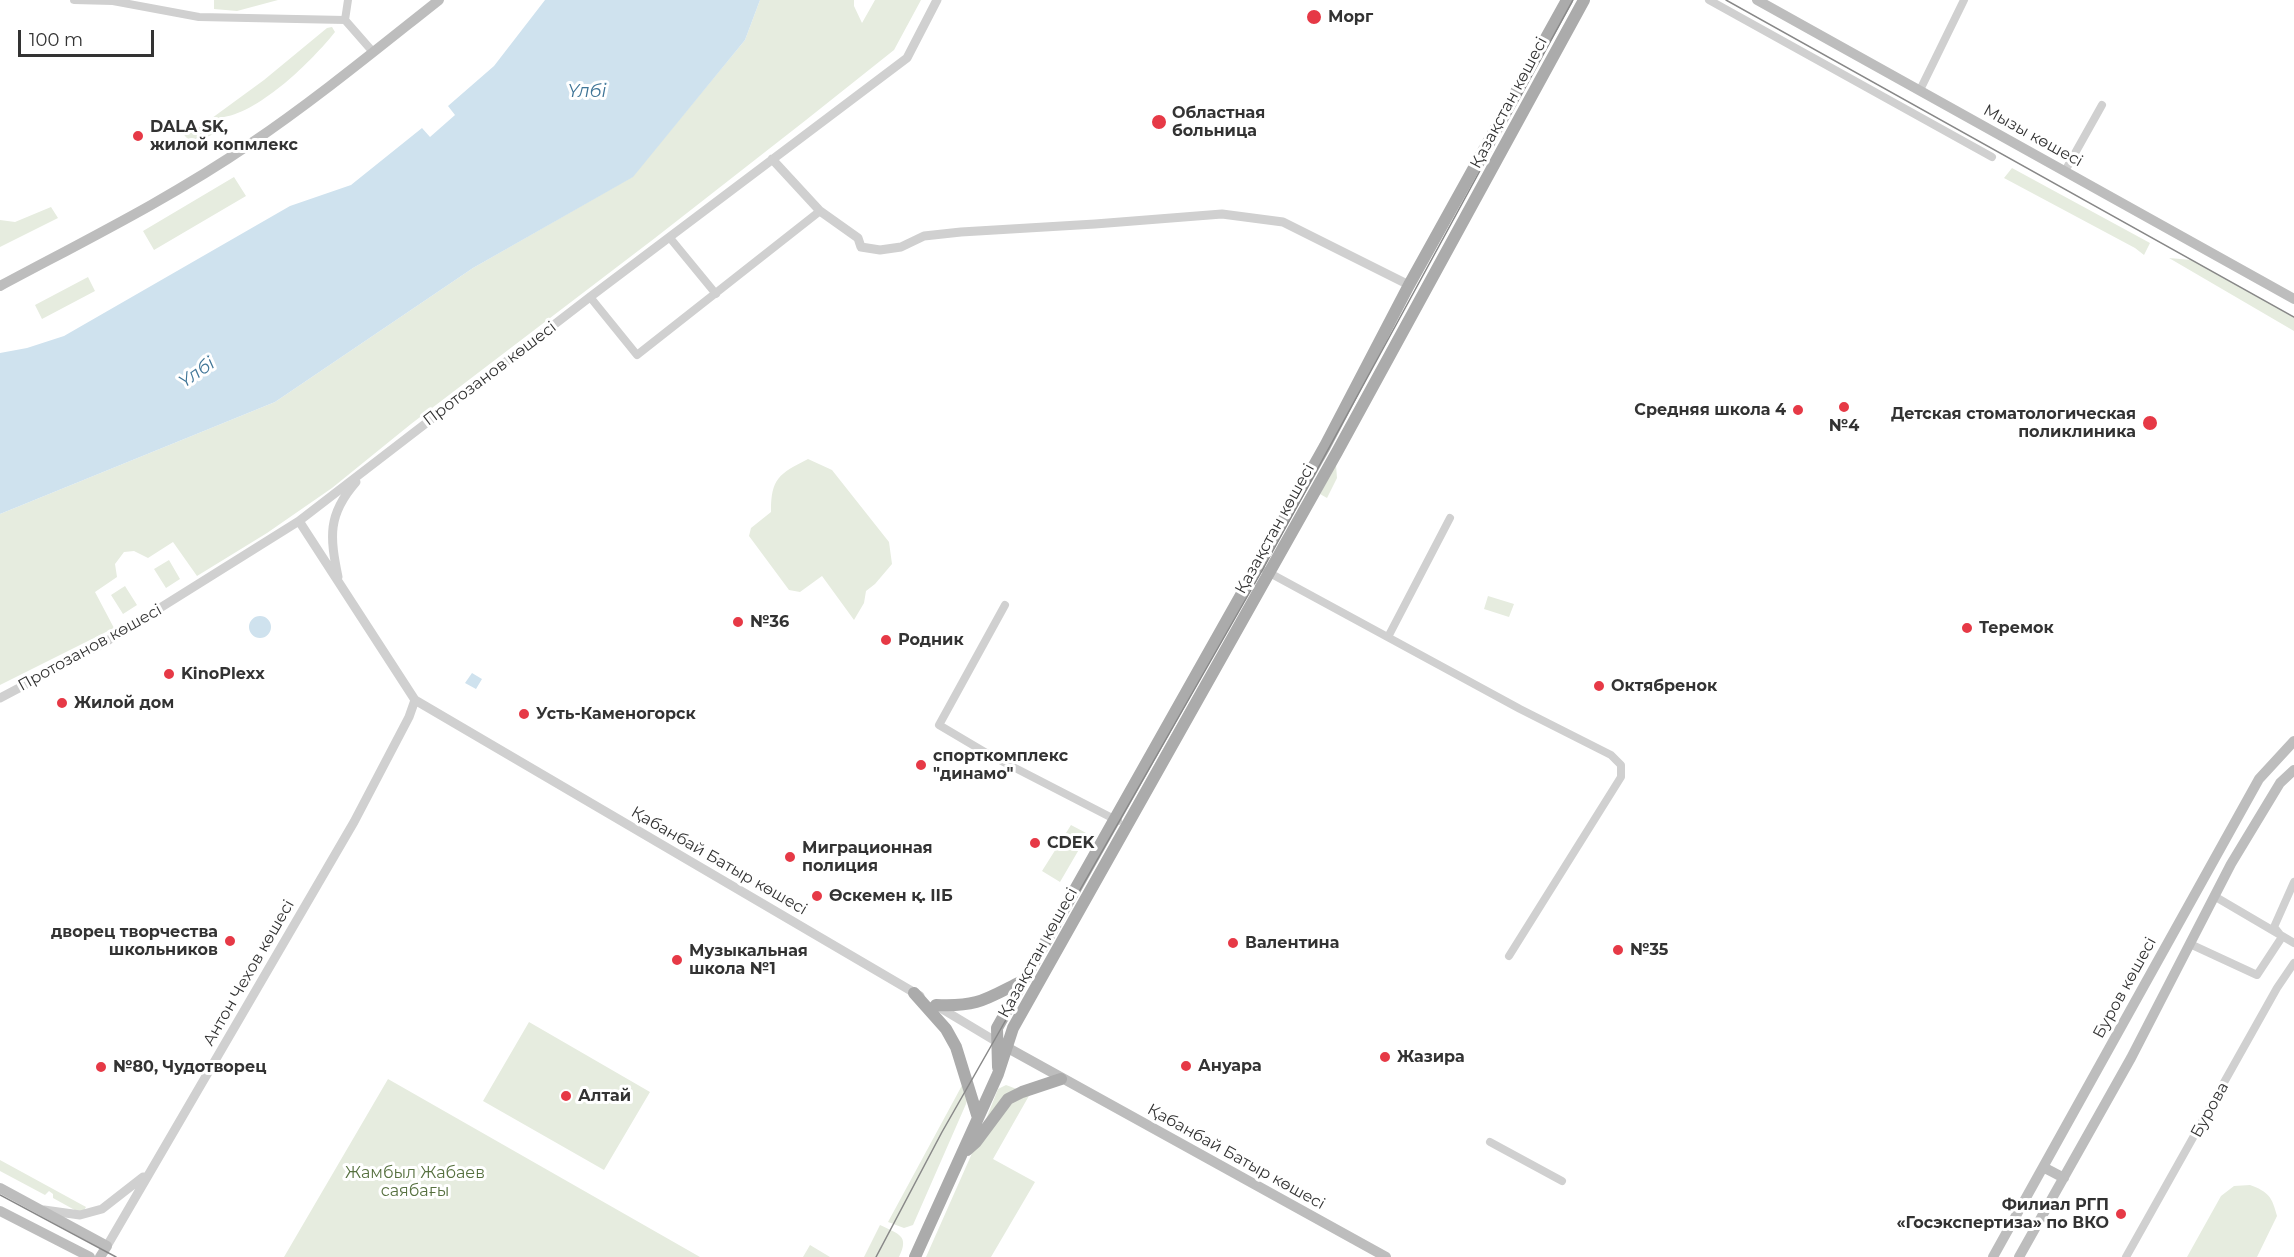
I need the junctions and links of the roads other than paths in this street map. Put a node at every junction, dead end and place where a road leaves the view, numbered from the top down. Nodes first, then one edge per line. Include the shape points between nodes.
1 (74, 0) edge
2 (348, 0) edge
3 (439, 0) edge
4 (938, 0) edge
5 (1567, 0) edge
6 (1584, 0) edge
7 (1709, 0) edge
8 (1757, 0) edge
9 (1964, 0) edge
10 (345, 20) junction
11 (373, 52) junction
12 (1522, 80) junction
13 (1535, 87) junction
14 (1920, 90) junction
15 (2102, 105) dead end
16 (1992, 157) dead end
17 (772, 159) junction
18 (2065, 171) junction
19 (820, 211) junction
20 (670, 238) junction
21 (1409, 285) junction
22 (0, 286) edge
23 (1424, 292) junction
24 (716, 294) junction
25 (590, 297) junction
26 (2294, 299) edge
27 (364, 470) junction
28 (1450, 518) dead end
29 (299, 521) junction
30 (1257, 566) junction
31 (1269, 573) junction
32 (339, 583) junction
33 (1005, 605) dead end
34 (1388, 637) junction
35 (1211, 645) junction
36 (1224, 653) junction
37 (0, 698) edge
38 (415, 700) junction
39 (2293, 745) edge
40 (2294, 770) edge
41 (1114, 819) junction
42 (1128, 826) junction
43 (2294, 882) edge
44 (2214, 896) junction
45 (2282, 937) junction
46 (2190, 944) junction
47 (2294, 944) edge
48 (1509, 956) dead end
49 (2294, 963) edge
50 (1022, 981) junction
51 (914, 993) junction
52 (936, 1005) junction
53 (1002, 1045) junction
54 (1066, 1082) junction
55 (978, 1118) junction
56 (1490, 1142) dead end
57 (962, 1155) junction
58 (2043, 1167) junction
59 (147, 1173) junction
60 (2064, 1178) junction
61 (1562, 1180) dead end
62 (0, 1188) edge
63 (39, 1209) junction
64 (0, 1211) edge
65 (107, 1246) junction
66 (90, 1257) edge
67 (100, 1257) edge
68 (915, 1257) edge
69 (1386, 1257) edge
70 (1993, 1257) edge
71 (2019, 1257) edge
72 (2126, 1257) edge

1 - 10 street via 113,1 200,17
2 - 10 street
3 - 11 main road
4 - 17 street, Протозанов көшесі via 908,58
5 - 12 main road, Қазақстан көшесі
6 - 13 main road, Қазақстан көшесі
7 - 16 street
8 - 14 main road, Мызы көшесі
9 - 14 street
10 - 11 street
11 - 22 main road via 217,165
12 - 13 main road
12 - 21 main road, Қазақстан көшесі
13 - 23 main road, Қазақстан көшесі
14 - 18 main road, Мызы көшесі
15 - 18 street
17 - 19 street
17 - 20 street, Протозанов көшесі
18 - 26 main road, Мызы көшесі
19 - 21 street via 858,238 861,247 880,250 901,247 924,236 1221,214 1283,222
19 - 24 street
20 - 24 street
20 - 25 street, Протозанов көшесі
21 - 23 main road
21 - 30 main road, Қазақстан көшесі
23 - 31 main road, Қазақстан көшесі
24 - 25 street via 637,355
25 - 27 street, Протозанов көшесі
27 - 29 street, Протозанов көшесі
27 - 32 street via 334,515 332,536
28 - 34 street
29 - 32 street
29 - 37 street, Протозанов көшесі via 104,643
30 - 31 street
30 - 35 main road, Қазақстан көшесі
31 - 34 street
31 - 36 main road, Қазақстан көшесі
32 - 38 street
33 - 41 street via 939,725
34 - 48 street via 1611,755 1621,765 1621,777
35 - 36 main road
35 - 41 main road, Қазақстан көшесі
36 - 42 main road, Қазақстан көшесі
38 - 51 street, Қабанбай Батыр көшесі
38 - 59 street, Антон Чехов көшесі via 354,822
39 - 58 main road, Буров көшесі via 2259,779
40 - 44 main road via 2280,783
41 - 42 street
41 - 50 main road, Қазақстан көшесі
42 - 53 main road, Қазақстан көшесі
43 - 45 street via 2274,927
44 - 45 street
44 - 46 main road
45 - 46 street via 2256,975
45 - 47 street
46 - 60 main road
49 - 72 street, Бурова
50 - 52 main road via 981,1003
50 - 53 main road, Қазақстан көшесі via 997,1028
51 - 52 street, Қабанбай Батыр көшесі
51 - 55 main road via 957,1047
52 - 53 street, Қабанбай Батыр көшесі
53 - 54 main road, Қабанбай Батыр көшесі
53 - 55 main road, Қазақстан көшесі via 998,1074
54 - 57 main road via 1015,1094
54 - 69 main road, Қабанбай Батыр көшесі
55 - 57 main road, Қазақстан көшесі
56 - 61 street
57 - 68 main road, Қазақстан көшесі
58 - 60 main road
58 - 70 main road, Буров көшесі
59 - 63 street via 102,1209 80,1215
59 - 65 street, Антон Чехов көшесі
60 - 71 main road
62 - 63 main road
63 - 65 main road
64 - 66 main road
65 - 67 main road, Антон Чехов көшесі

